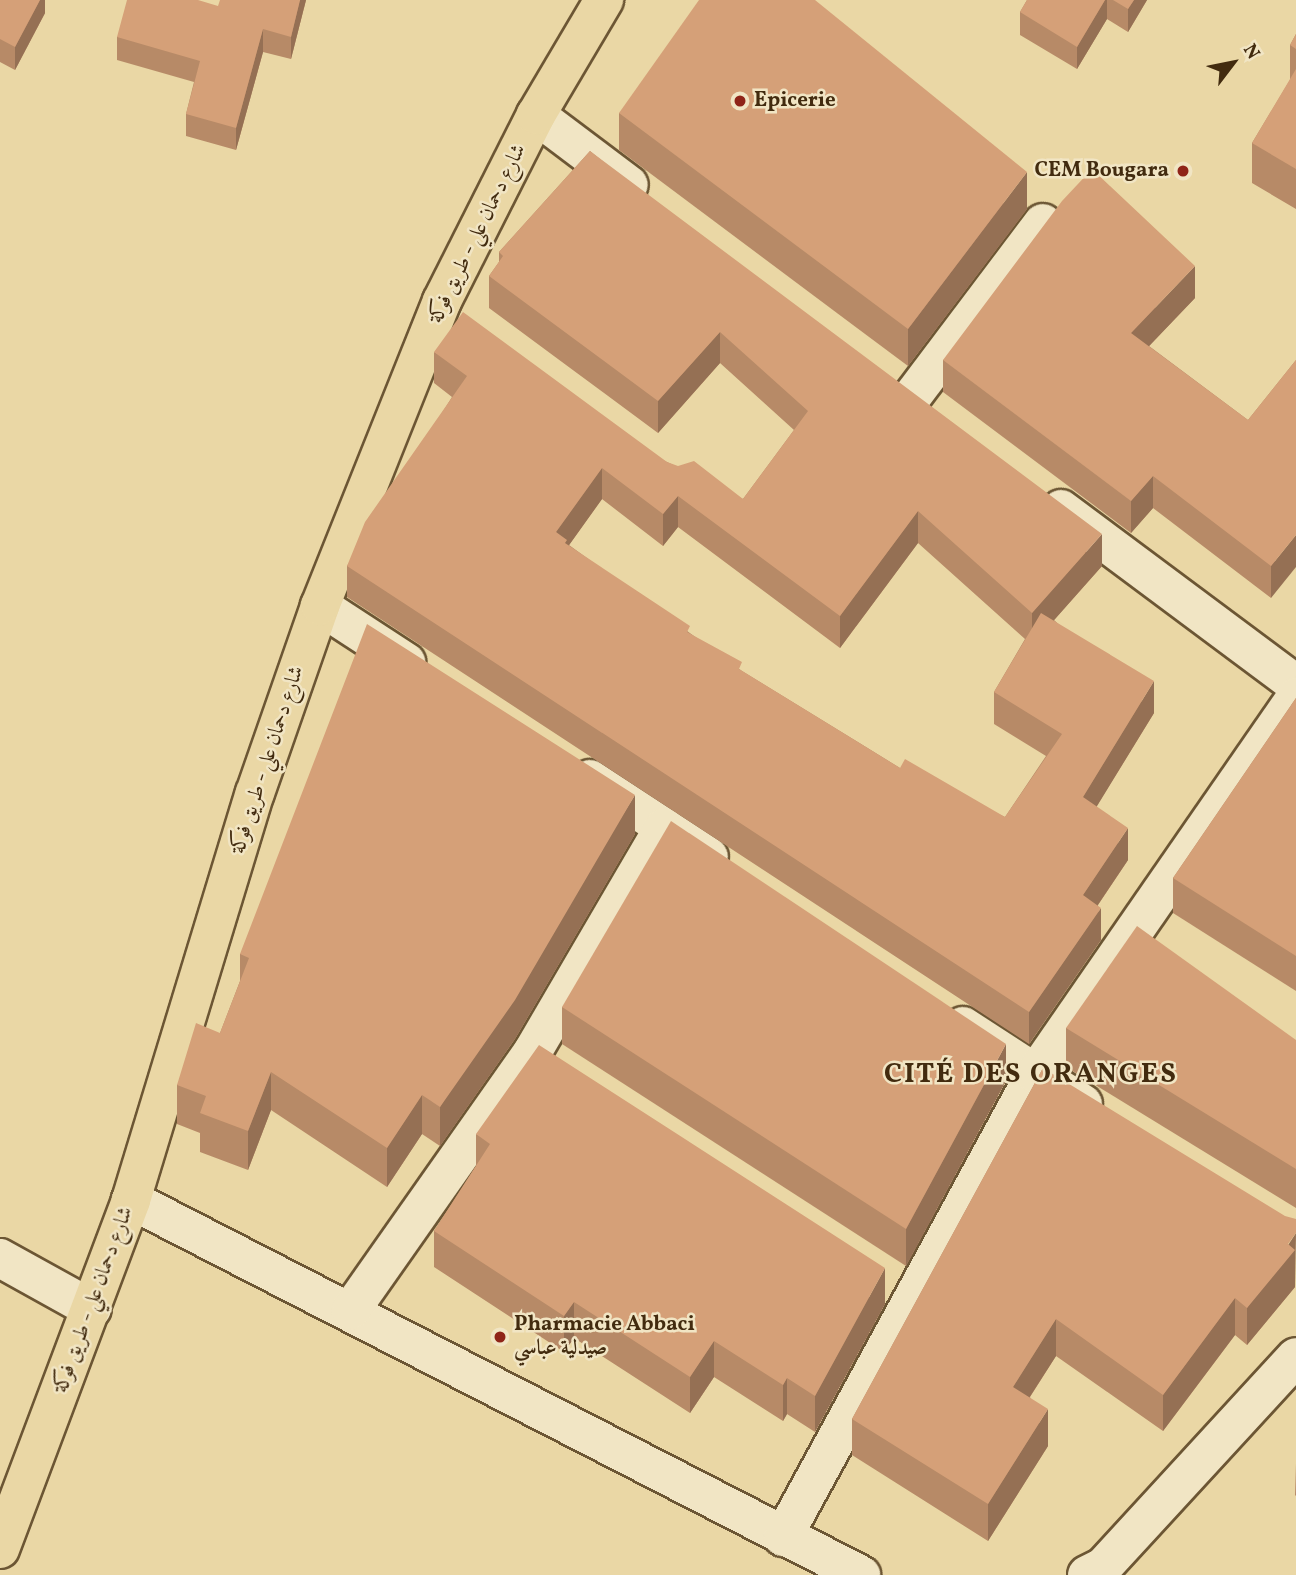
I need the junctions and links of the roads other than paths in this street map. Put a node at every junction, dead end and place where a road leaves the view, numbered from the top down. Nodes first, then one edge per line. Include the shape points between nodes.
1 (604, 0) edge
2 (536, 115) junction
3 (657, 206) edge
4 (1043, 223) edge
5 (442, 302) junction
6 (475, 325) edge
7 (878, 373) edge
8 (911, 398) junction
9 (944, 422) edge
10 (1032, 488) edge
11 (320, 607) junction
12 (434, 680) edge
13 (1296, 684) edge
14 (1296, 697) edge
15 (561, 761) edge
16 (664, 827) junction
17 (734, 873) edge
18 (931, 1004) edge
19 (534, 1051) junction
20 (568, 1073) edge
21 (1035, 1074) junction
22 (1118, 1125) edge
23 (131, 1200) junction
24 (0, 1258) edge
25 (92, 1309) junction
26 (351, 1310) junction
27 (1296, 1357) edge
28 (10, 1493) edge
29 (783, 1537) junction
30 (0, 1549) edge
31 (1104, 1572) edge
32 (861, 1575) edge

1 - 2 main road, شارع دحمان علي - طريق فوكة
2 - 3 street
2 - 5 main road, شارع دحمان علي - طريق فوكة
4 - 8 street
5 - 6 street
5 - 11 main road, شارع دحمان علي - طريق فوكة
7 - 8 street
8 - 9 street
10 - 13 street
11 - 12 street
11 - 23 main road, شارع دحمان علي - طريق فوكة via 255,793
14 - 21 street
15 - 16 street
16 - 17 street
16 - 19 street
18 - 21 street
19 - 20 street
19 - 26 street
21 - 22 street
21 - 29 street via 900,1288
23 - 25 main road, شارع دحمان علي - طريق فوكة
23 - 26 street
24 - 25 street
25 - 28 main road, شارع دحمان علي - طريق فوكة
26 - 29 street
27 - 31 street
28 - 30 main road, شارع دحمان علي - طريق فوكة
29 - 32 street

